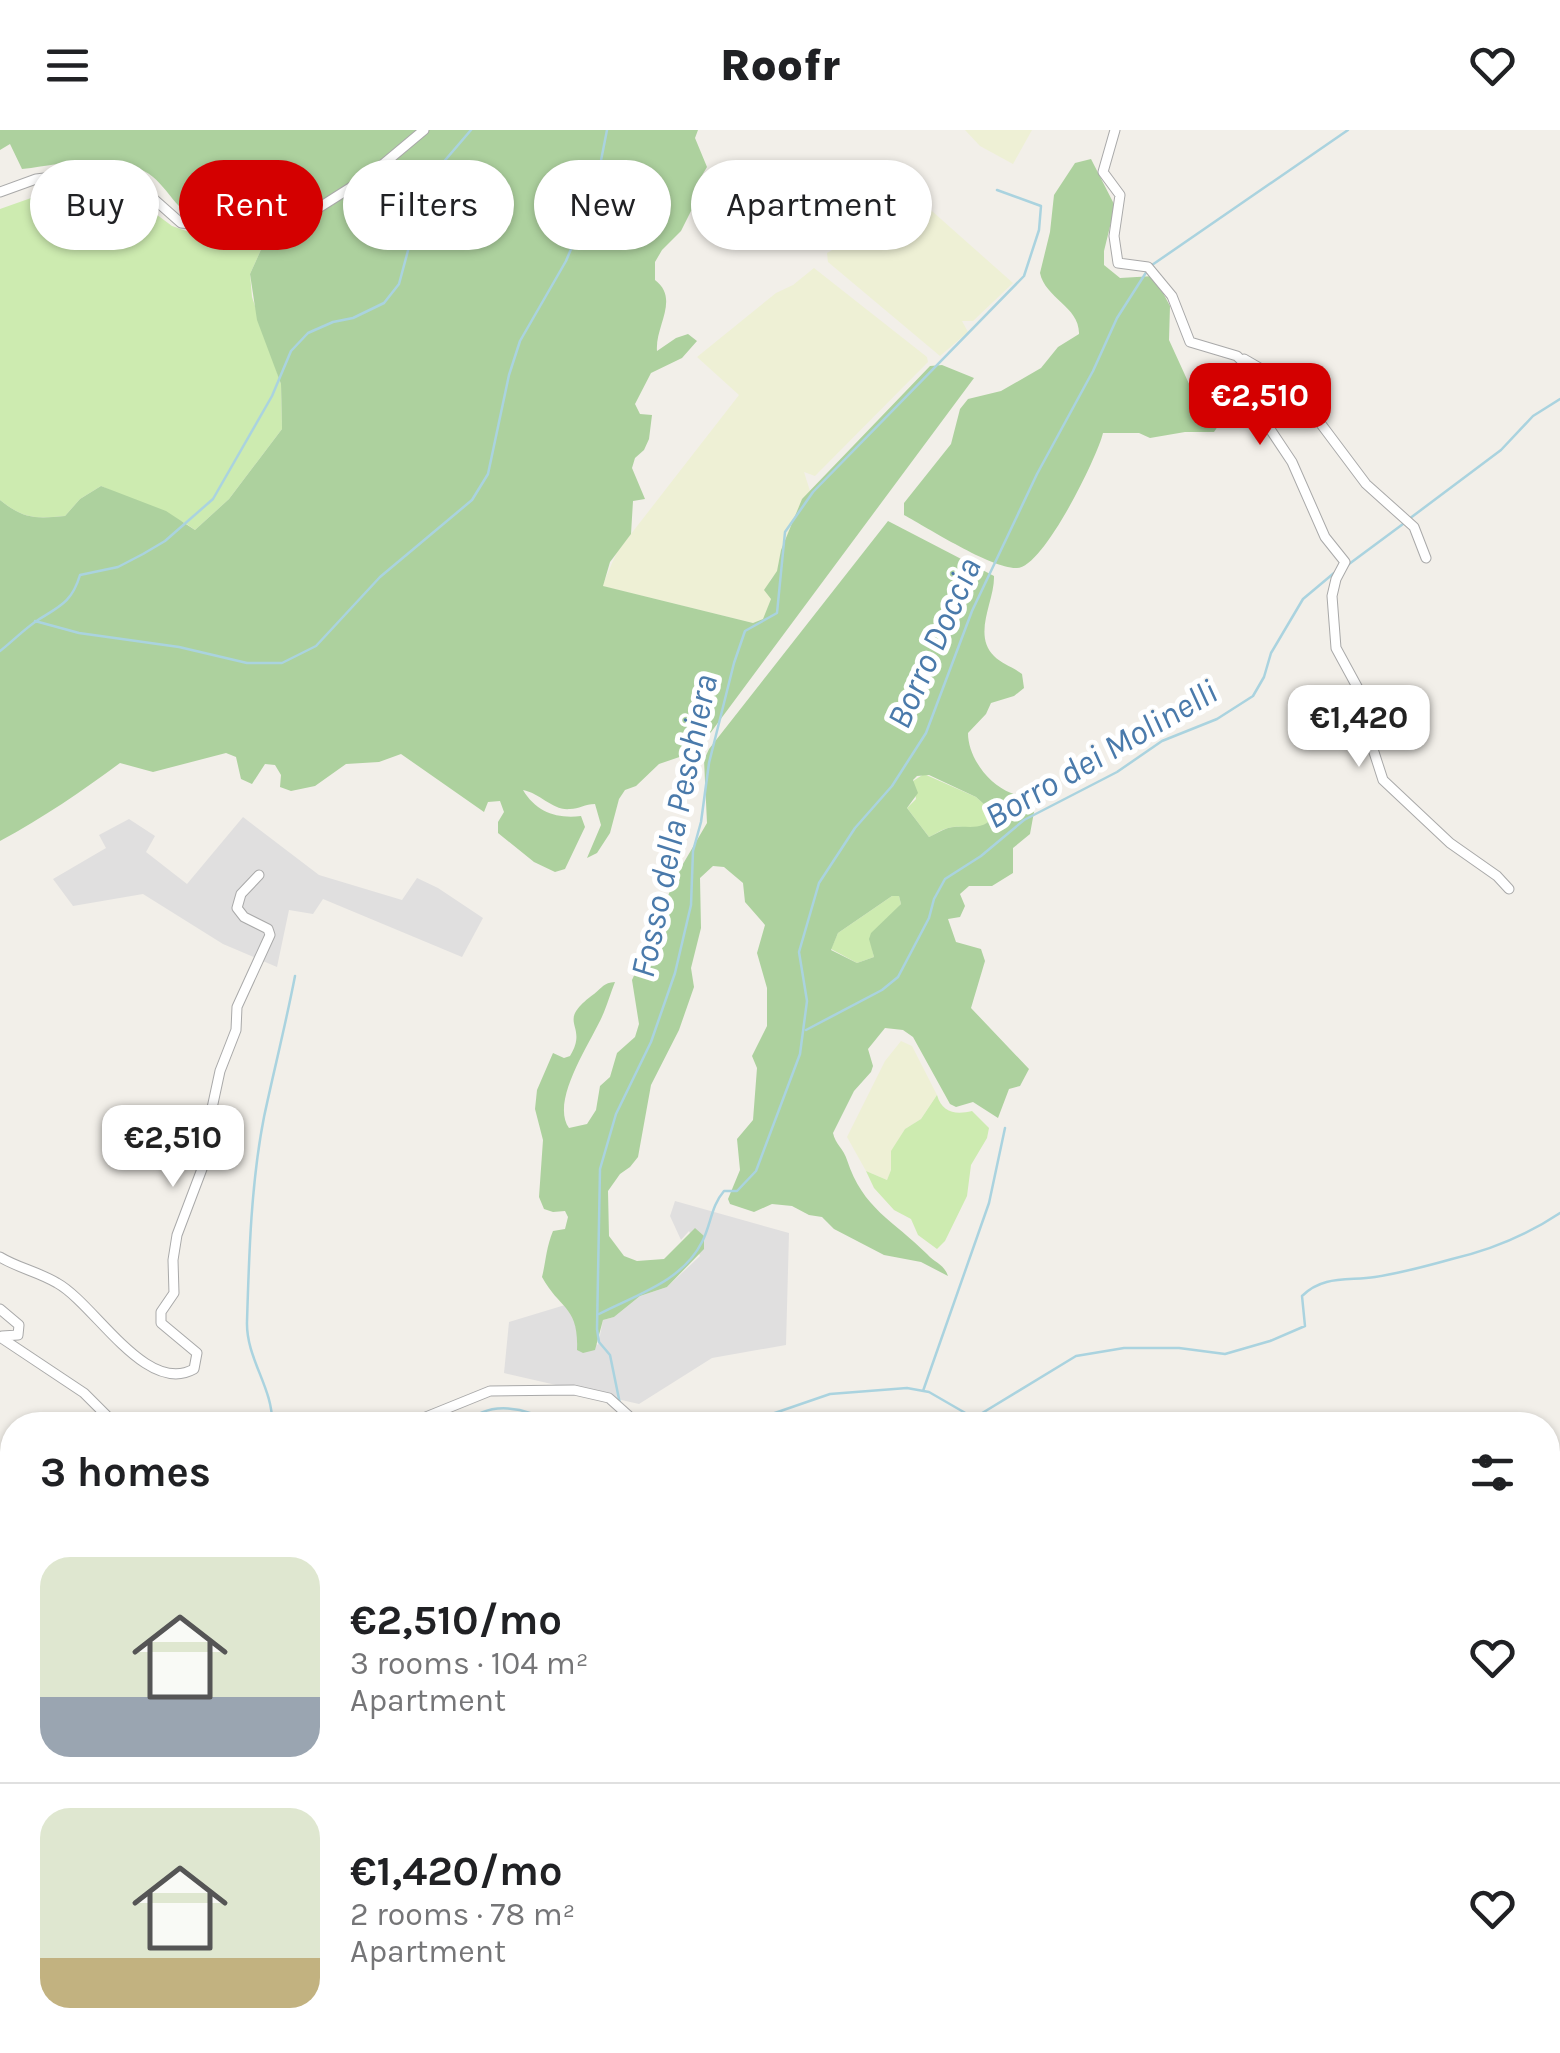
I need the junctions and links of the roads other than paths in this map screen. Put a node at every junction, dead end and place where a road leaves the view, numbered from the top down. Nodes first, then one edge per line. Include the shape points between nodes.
1 (424, 130) edge
2 (1115, 130) edge
3 (0, 192) edge
4 (1237, 356) junction
5 (1426, 558) dead end
6 (258, 874) dead end
7 (1509, 889) dead end
8 (0, 1258) edge
9 (0, 1309) edge
10 (0, 1337) edge
11 (103, 1412) edge
12 (437, 1412) edge
13 (625, 1412) edge

1 - 3 street via 320,208 274,206 224,228 181,223 112,170 36,179
2 - 4 street via 1103,172 1120,194 1118,264 1148,267 1172,296 1190,342
4 - 5 street via 1306,404 1366,484 1414,527
4 - 7 street via 1248,367 1262,412 1319,526 1345,562 1333,589 1336,648 1367,706 1382,780
6 - 8 street via 237,908 270,935 237,1007 206,1161 177,1235 174,1293 162,1312 162,1323 197,1353 194,1368 162,1372 143,1363 57,1283
9 - 10 street via 20,1326 18,1335
10 - 11 street
12 - 13 street via 490,1390 574,1390 609,1398

